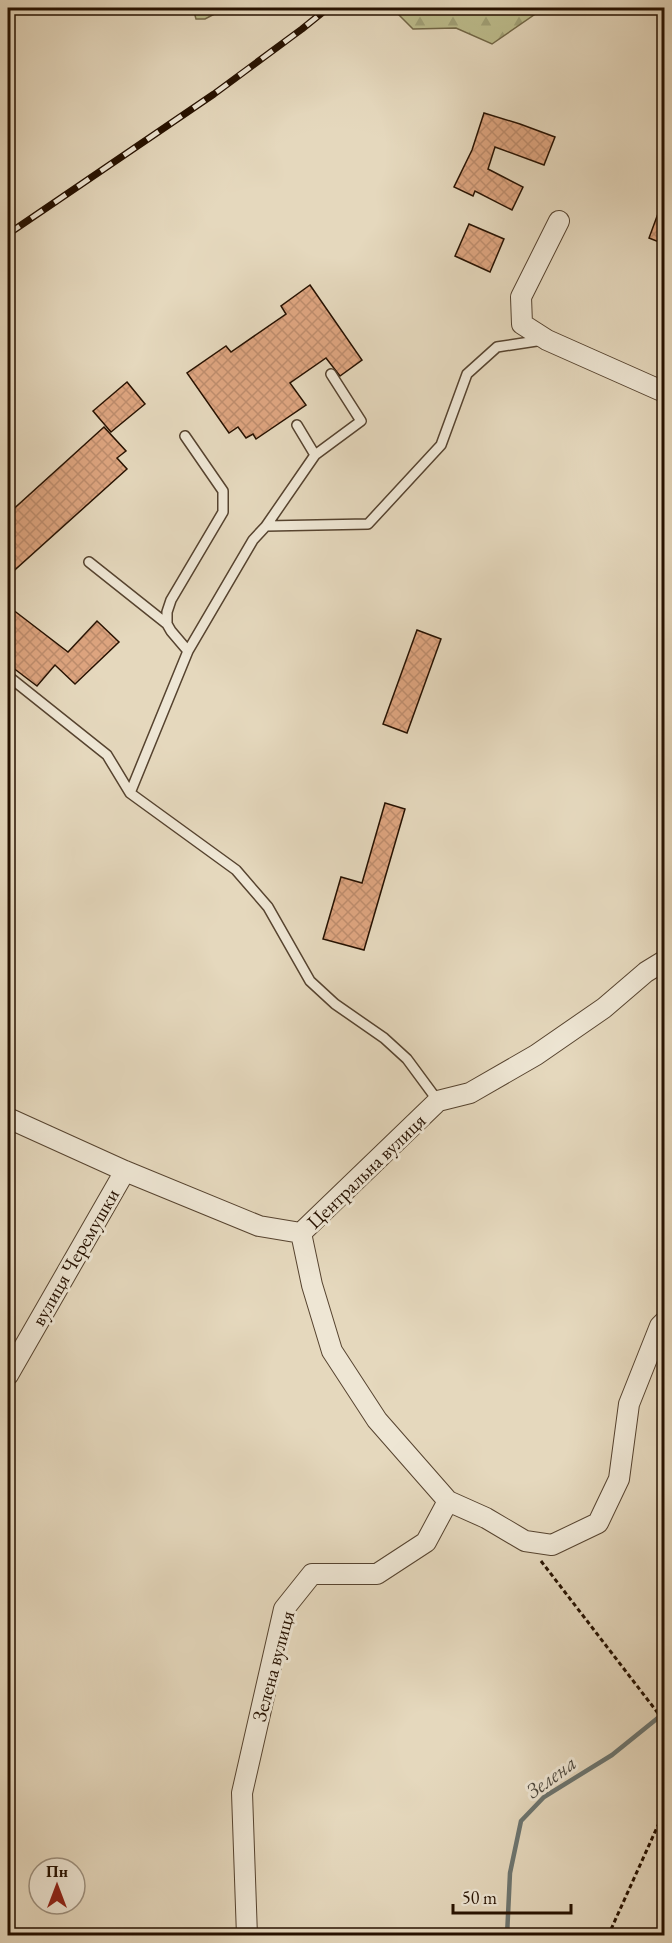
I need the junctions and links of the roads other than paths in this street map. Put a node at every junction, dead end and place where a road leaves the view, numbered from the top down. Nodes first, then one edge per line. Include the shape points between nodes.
1 (559, 221) dead end
2 (547, 340) junction
3 (331, 374) dead end
4 (664, 392) edge
5 (297, 425) dead end
6 (185, 436) dead end
7 (315, 455) junction
8 (266, 526) junction
9 (89, 562) dead end
10 (167, 624) junction
11 (188, 651) junction
12 (8, 676) edge
13 (130, 793) junction
14 (664, 961) edge
15 (438, 1101) junction
16 (8, 1118) edge
17 (125, 1171) junction
18 (301, 1233) junction
19 (664, 1322) edge
20 (8, 1375) edge
21 (448, 1501) junction
22 (247, 1934) edge

1 - 2 street via 521,297 522,324
2 - 4 street
2 - 8 lane via 497,347 467,374 441,445 368,524
3 - 7 lane via 361,421
5 - 7 lane
6 - 10 lane via 223,491 223,512 171,600
7 - 8 lane
8 - 11 lane via 253,540
9 - 10 lane
10 - 11 lane
11 - 13 lane
12 - 13 lane via 107,755
13 - 15 lane via 236,870 268,907 310,981 407,1059
14 - 15 street, Центральна вулиця via 536,1055 470,1093
15 - 18 street, Центральна вулиця
16 - 17 street, Центральна вулиця
17 - 18 street, Центральна вулиця via 259,1226
17 - 20 street, вулиця Черемушки
18 - 21 street via 332,1351 376,1420
19 - 21 street via 629,1404 619,1479 598,1522 552,1545 525,1541
21 - 22 street, Зелена вулиця via 426,1542 377,1575 312,1575 284,1609 242,1792

